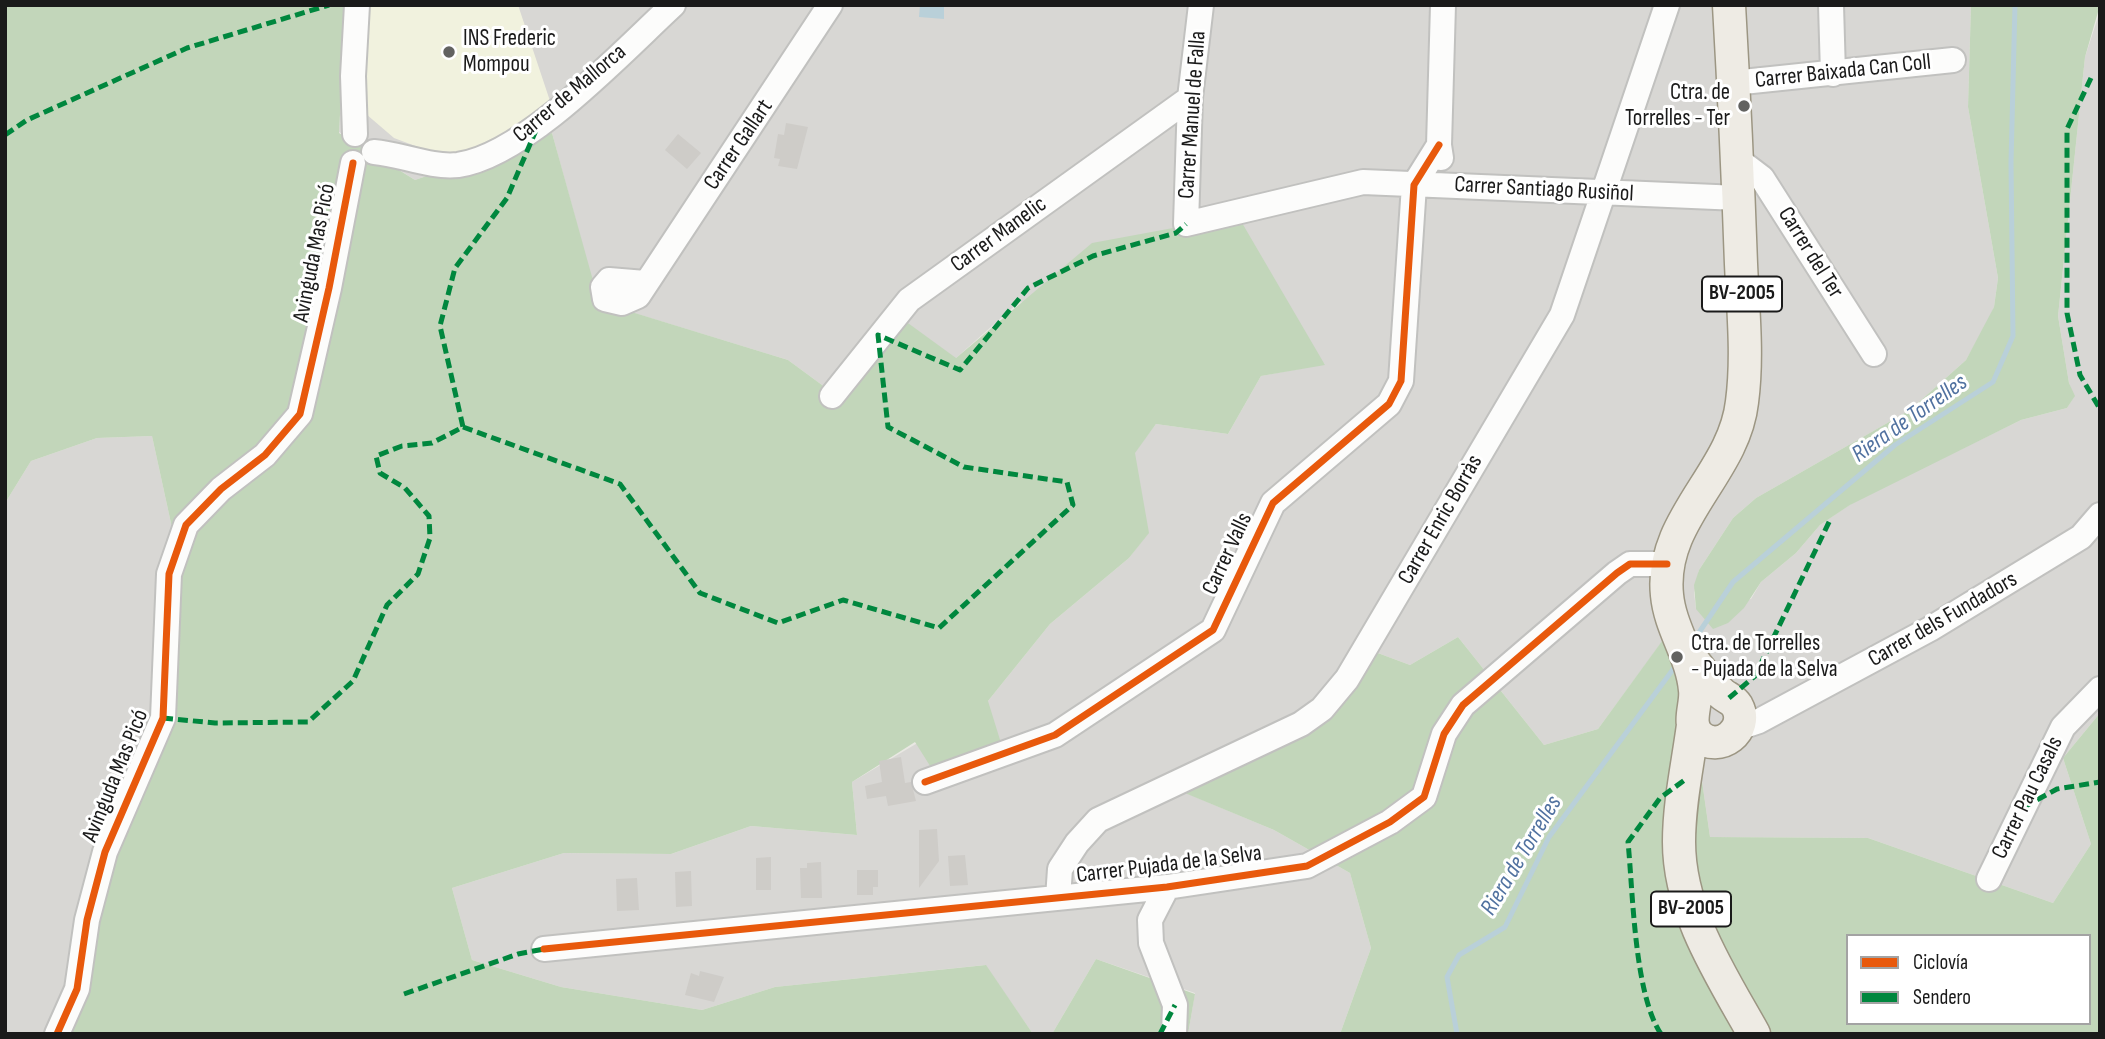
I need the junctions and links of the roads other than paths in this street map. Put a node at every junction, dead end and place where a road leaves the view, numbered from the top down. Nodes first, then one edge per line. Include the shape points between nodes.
1 (357, 5) edge
2 (673, 5) edge
3 (830, 5) edge
4 (1443, 5) edge
5 (1667, 5) edge
6 (1729, 5) edge
7 (1831, 5) edge
8 (1197, 6) edge
9 (1953, 61) dead end
10 (1833, 75) junction
11 (1733, 83) junction
12 (1190, 98) junction
13 (1439, 145) junction
14 (363, 158) junction
15 (1737, 159) junction
16 (1415, 185) junction
17 (1446, 186) junction
18 (1603, 194) junction
19 (1739, 198) junction
20 (1186, 224) joint
21 (645, 283) dead end
22 (1874, 354) dead end
23 (832, 396) dead end
24 (2100, 515) edge
25 (2090, 534) edge
26 (1667, 564) junction
27 (2100, 689) edge
28 (1713, 719) junction
29 (925, 782) dead end
30 (1989, 879) dead end
31 (1167, 887) junction
32 (1058, 898) junction
33 (544, 949) dead end
34 (57, 1034) edge
35 (1174, 1034) edge
36 (1754, 1034) edge

1 - 14 street, Avinguda Mas Picó via 355,134 344,149
2 - 14 street, Carrer de Mallorca via 537,128 492,156 457,165
3 - 21 street, Carrer Gallart
4 - 13 street, Carrer Valls
5 - 18 street, Carrer Enric Borràs
6 - 11 main road, BV-2005
7 - 10 street
8 - 12 street, Carrer Manuel de Falla
9 - 10 street, Carrer Baixada Can Coll
10 - 11 street, Carrer Baixada Can Coll
11 - 15 main road, BV-2005
12 - 20 street, Carrer Manuel de Falla
12 - 23 street, Carrer Manelic via 909,300
13 - 16 street, Carrer Valls
13 - 17 street, Carrer Valls
14 - 34 street, Avinguda Mas Picó via 300,414 264,455 186,525 173,562 163,718 105,852 87,920 77,989
15 - 19 main road, BV-2005
15 - 22 street, Carrer del Ter via 1762,177
16 - 17 street, Carrer Santiago Rusiñol
16 - 20 street, Carrer Santiago Rusiñol via 1363,182
16 - 29 street, Carrer Valls via 1401,381 1389,404 1273,503 1213,630 1055,736
17 - 18 street, Carrer Santiago Rusiñol
18 - 19 street, Carrer Santiago Rusiñol
18 - 32 street, Carrer Enric Borràs via 1562,315 1347,679 1322,709 1301,723 1098,820 1060,869
19 - 26 main road, BV-2005 via 1742,402 1727,451 1674,538
24 - 25 street, Carrer dels Fundadors
25 - 28 street, Carrer dels Fundadors via 1930,629 1759,721
26 - 28 main road, BV-2005 via 1667,598 1695,691
26 - 31 street, Carrer Pujada de la Selva via 1630,564 1463,705 1444,734 1424,797 1390,822 1307,866
27 - 30 street, Carrer Pau Casals via 2063,727
28 - 36 main road, BV-2005 via 1689,771 1680,819 1681,872 1706,946
31 - 32 street, Carrer Pujada de la Selva
31 - 35 street via 1150,920 1151,943 1175,1004
32 - 33 street, Carrer Pujada de la Selva

